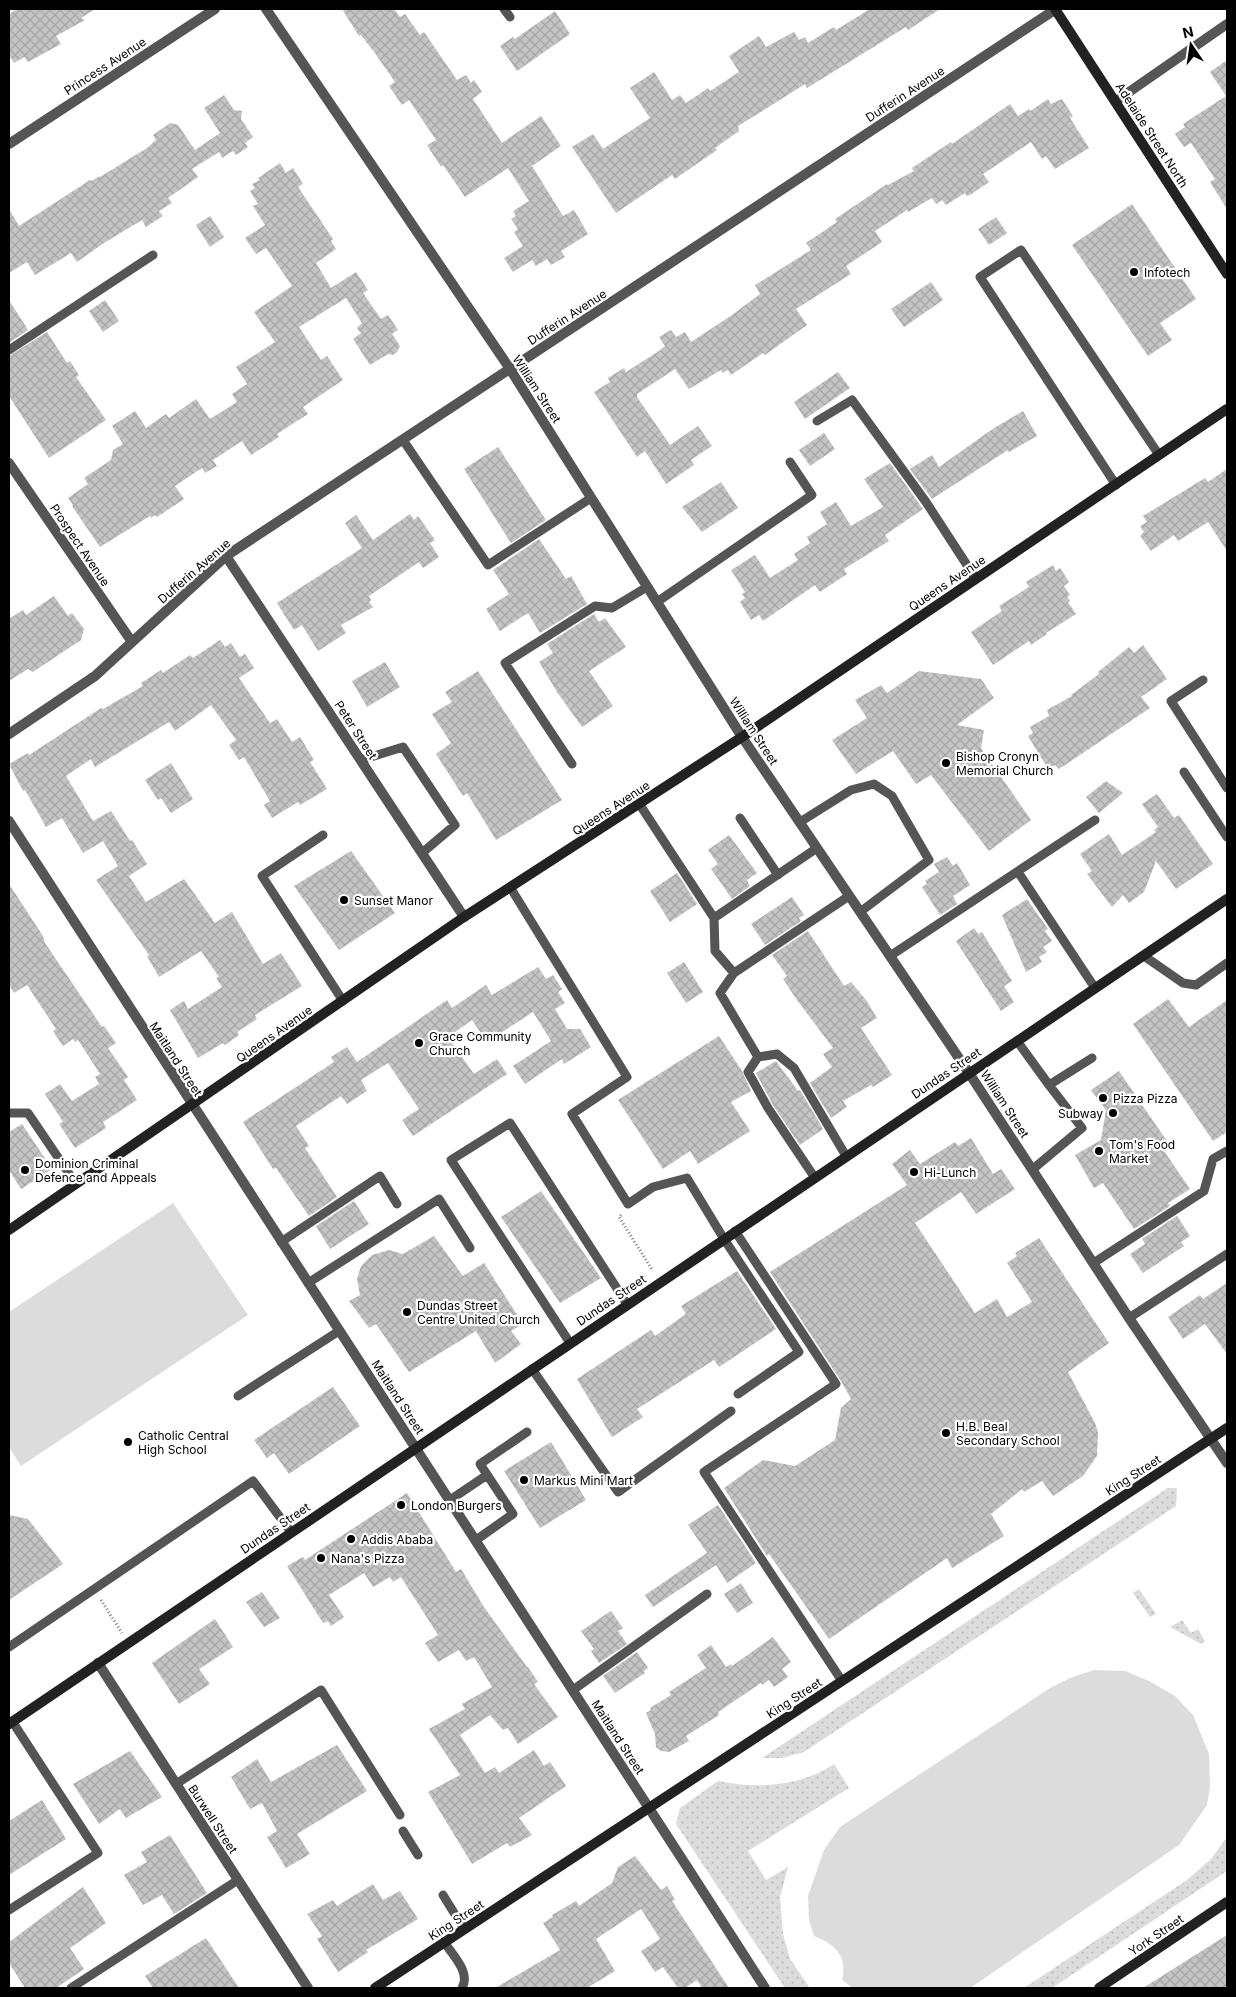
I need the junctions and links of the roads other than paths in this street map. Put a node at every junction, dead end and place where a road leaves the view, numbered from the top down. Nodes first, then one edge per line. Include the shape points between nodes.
1 (215, 9) edge
2 (266, 9) edge
3 (504, 9) edge
4 (1056, 9) edge
5 (510, 17) dead end
6 (1227, 24) edge
7 (1116, 101) junction
8 (9, 144) edge
9 (153, 255) dead end
10 (1227, 274) edge
11 (9, 350) edge
12 (510, 369) junction
13 (1227, 409) edge
14 (817, 421) dead end
15 (403, 440) junction
16 (1159, 455) junction
17 (790, 462) dead end
18 (9, 463) edge
19 (1116, 485) junction
20 (591, 498) junction
21 (226, 556) junction
22 (976, 579) junction
23 (647, 587) junction
24 (657, 602) junction
25 (132, 642) junction
26 (1202, 680) dead end
27 (9, 734) edge
28 (742, 737) junction
29 (361, 760) junction
30 (572, 764) dead end
31 (1184, 772) dead end
32 (1227, 788) edge
33 (640, 805) junction
34 (740, 818) dead end
35 (1095, 820) dead end
36 (9, 821) edge
37 (800, 822) junction
38 (323, 835) dead end
39 (1227, 837) edge
40 (817, 848) junction
41 (422, 853) junction
42 (1018, 872) junction
43 (778, 875) junction
44 (510, 887) junction
45 (849, 896) junction
46 (1227, 899) edge
47 (860, 912) junction
48 (464, 917) junction
49 (714, 918) junction
50 (890, 956) junction
51 (1144, 956) junction
52 (1227, 963) edge
53 (734, 973) junction
54 (1095, 988) junction
55 (342, 1001) junction
56 (1017, 1041) junction
57 (758, 1057) junction
58 (1092, 1058) dead end
59 (969, 1073) junction
60 (1050, 1085) junction
61 (191, 1106) junction
62 (9, 1113) edge
63 (1227, 1151) edge
64 (846, 1156) junction
65 (1033, 1169) junction
66 (815, 1178) junction
67 (76, 1184) junction
68 (396, 1204) dead end
69 (9, 1230) edge
70 (735, 1231) junction
71 (724, 1239) junction
72 (281, 1242) junction
73 (470, 1248) dead end
74 (1227, 1254) edge
75 (1095, 1262) junction
76 (308, 1283) junction
77 (627, 1304) junction
78 (1129, 1318) junction
79 (339, 1331) junction
80 (570, 1343) junction
81 (532, 1369) junction
82 (738, 1394) dead end
83 (238, 1396) dead end
84 (731, 1411) dead end
85 (1227, 1428) edge
86 (527, 1432) dead end
87 (1211, 1438) junction
88 (416, 1447) junction
89 (1227, 1463) edge
90 (487, 1475) junction
91 (450, 1500) junction
92 (291, 1532) junction
93 (476, 1540) junction
94 (708, 1594) dead end
95 (9, 1647) edge
96 (98, 1663) junction
97 (842, 1681) junction
98 (573, 1690) junction
99 (10, 1723) edge
100 (176, 1784) junction
101 (649, 1807) junction
102 (400, 1815) dead end
103 (403, 1831) dead end
104 (418, 1855) dead end
105 (238, 1880) junction
106 (443, 1895) dead end
107 (1227, 1902) edge
108 (9, 1910) edge
109 (464, 1929) junction
110 (444, 1942) junction
111 (380, 1987) edge
112 (71, 1988) edge
113 (308, 1988) edge
114 (462, 1988) edge
115 (765, 1988) edge
116 (1099, 1988) edge

1 - 8 street, Princess Avenue
2 - 12 street, William Street
3 - 5 lane
4 - 7 main road, Adelaide Street North
4 - 12 street, Dufferin Avenue
6 - 7 street
7 - 10 main road, Adelaide Street North
9 - 11 lane
12 - 15 street, Dufferin Avenue
12 - 20 street, William Street
13 - 16 main road, Queens Avenue
14 - 22 lane via 852,400 926,502
15 - 20 lane via 488,565
15 - 21 street, Dufferin Avenue
16 - 19 main road, Queens Avenue
16 - 19 lane via 1021,250 980,277
17 - 24 lane via 812,495
18 - 25 street, Prospect Avenue
19 - 22 main road, Queens Avenue
20 - 23 street, William Street
21 - 25 street, Dufferin Avenue
21 - 29 street, Peter Street
22 - 28 main road, Queens Avenue
23 - 24 street, William Street
23 - 30 lane via 612,608 595,606 505,663
24 - 28 street, William Street
25 - 27 street, Dufferin Avenue via 95,676
26 - 32 lane via 1172,701
28 - 33 main road, Queens Avenue
28 - 37 street, William Street
29 - 41 street, Peter Street
29 - 41 lane via 403,747 455,825
31 - 39 lane
33 - 44 main road, Queens Avenue
33 - 49 lane
34 - 43 lane
35 - 42 lane
36 - 61 street, Maitland Street
37 - 40 street, William Street
37 - 47 lane via 860,787 874,784 892,796 929,860
38 - 55 lane via 262,876
40 - 43 lane
40 - 45 street, William Street
41 - 48 street, Peter Street
42 - 50 lane
42 - 54 lane
43 - 49 lane
44 - 48 main road, Queens Avenue
44 - 71 lane via 627,1077 572,1114 628,1204 653,1187 688,1178
45 - 47 street, William Street
45 - 53 lane
46 - 51 main road, Dundas Street
47 - 50 street, William Street
48 - 55 main road, Queens Avenue
49 - 53 lane via 715,951
50 - 59 street, William Street
51 - 52 lane via 1182,983 1196,985
51 - 54 main road, Dundas Street
53 - 57 lane via 720,993
54 - 56 main road, Dundas Street
55 - 61 main road, Queens Avenue
56 - 59 main road, Dundas Street
56 - 60 lane
57 - 64 lane via 777,1054 794,1068
57 - 66 lane via 748,1072
58 - 60 lane
59 - 64 main road, Dundas Street
59 - 65 street, William Street
60 - 65 lane via 1082,1128
61 - 67 main road, Queens Avenue
61 - 72 street, Maitland Street
62 - 67 lane via 28,1113
63 - 75 lane via 1213,1159 1204,1191
64 - 66 main road, Dundas Street
65 - 75 street, William Street
66 - 70 main road, Dundas Street
67 - 69 main road, Queens Avenue
68 - 72 lane via 380,1176
70 - 71 main road, Dundas Street
70 - 97 lane via 836,1384 704,1472
71 - 77 main road, Dundas Street
71 - 82 lane via 799,1352
72 - 76 street, Maitland Street
73 - 76 lane via 439,1199
74 - 78 lane
75 - 78 street, William Street
76 - 79 street, Maitland Street
77 - 80 main road, Dundas Street
77 - 80 lane via 510,1123 451,1160
78 - 87 street, William Street
79 - 83 lane
79 - 88 street, Maitland Street
80 - 81 main road, Dundas Street
81 - 84 lane via 618,1492
81 - 88 main road, Dundas Street
85 - 87 main road, King Street
86 - 90 lane via 480,1464
87 - 89 street, William Street
87 - 97 main road, King Street
88 - 91 street, Maitland Street
88 - 92 main road, Dundas Street
90 - 91 lane
90 - 93 lane via 513,1514
91 - 93 street, Maitland Street
92 - 95 lane via 253,1481
92 - 96 main road, Dundas Street
93 - 98 street, Maitland Street
94 - 98 lane
96 - 99 main road, Dundas Street
96 - 100 street, Burwell Street
97 - 101 main road, King Street
98 - 101 street, Maitland Street
99 - 108 lane via 98,1853
100 - 102 lane via 320,1690
100 - 105 street, Burwell Street
101 - 109 main road, King Street
101 - 115 street, Maitland Street
103 - 104 lane
105 - 112 lane
105 - 113 street, Burwell Street
106 - 109 lane
107 - 116 main road, York Street
109 - 110 main road, King Street
110 - 111 main road, King Street
110 - 114 lane via 465,1973

